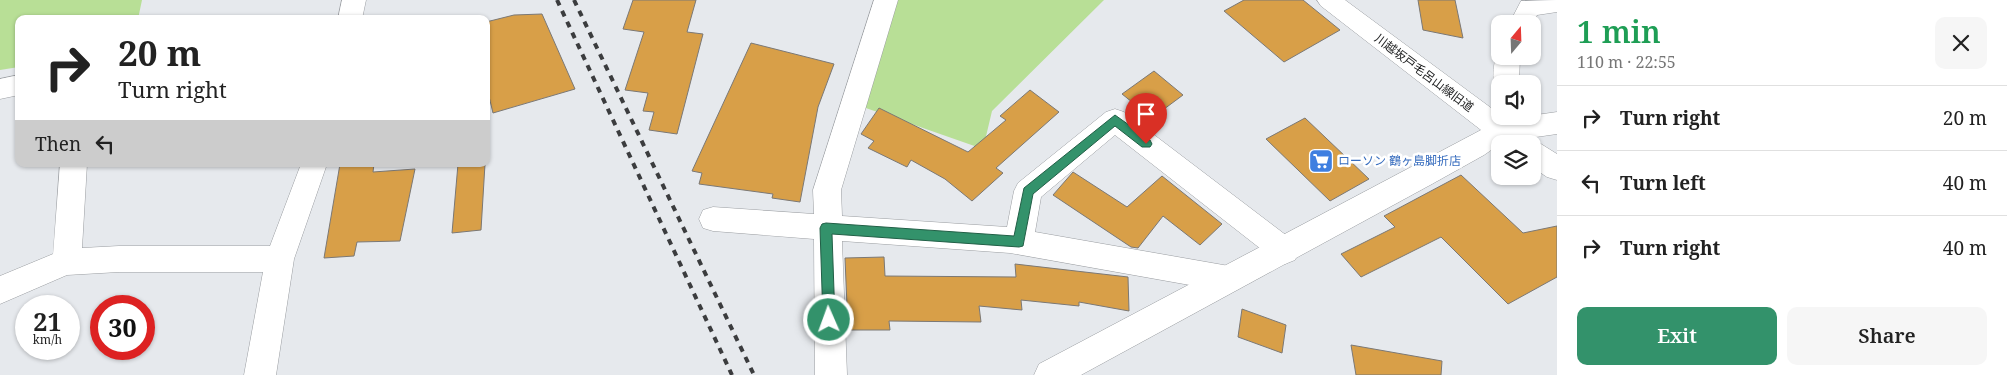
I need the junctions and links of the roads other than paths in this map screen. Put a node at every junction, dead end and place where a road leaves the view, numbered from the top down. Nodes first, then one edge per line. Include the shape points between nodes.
1 (354, 0) edge
2 (886, 0) edge
3 (1329, 0) edge
4 (1557, 2) edge
5 (351, 15) edge
6 (1525, 15) edge
7 (15, 86) edge
8 (0, 89) edge
9 (1557, 124) edge
10 (1508, 130) edge
11 (1541, 158) edge
12 (73, 167) edge
13 (313, 167) edge
14 (1557, 169) edge
15 (713, 218) dead end
16 (826, 228) junction
17 (1019, 242) junction
18 (1285, 251) junction
19 (280, 259) junction
20 (67, 262) junction
21 (1229, 279) junction
22 (0, 290) edge
23 (260, 375) edge
24 (831, 375) edge
25 (1050, 375) edge

1 - 5 street
2 - 16 street via 826,190
3 - 10 street, 川越坂戸毛呂山線旧道 via 1368,32
4 - 6 street via 1529,7
7 - 8 street
9 - 10 street
10 - 18 street
11 - 14 street
12 - 20 street
13 - 19 street
15 - 16 street
16 - 17 street
16 - 24 street
17 - 18 street via 1028,191 1115,120
17 - 21 street
18 - 21 street
19 - 20 street
19 - 23 street
20 - 22 street
21 - 25 street

